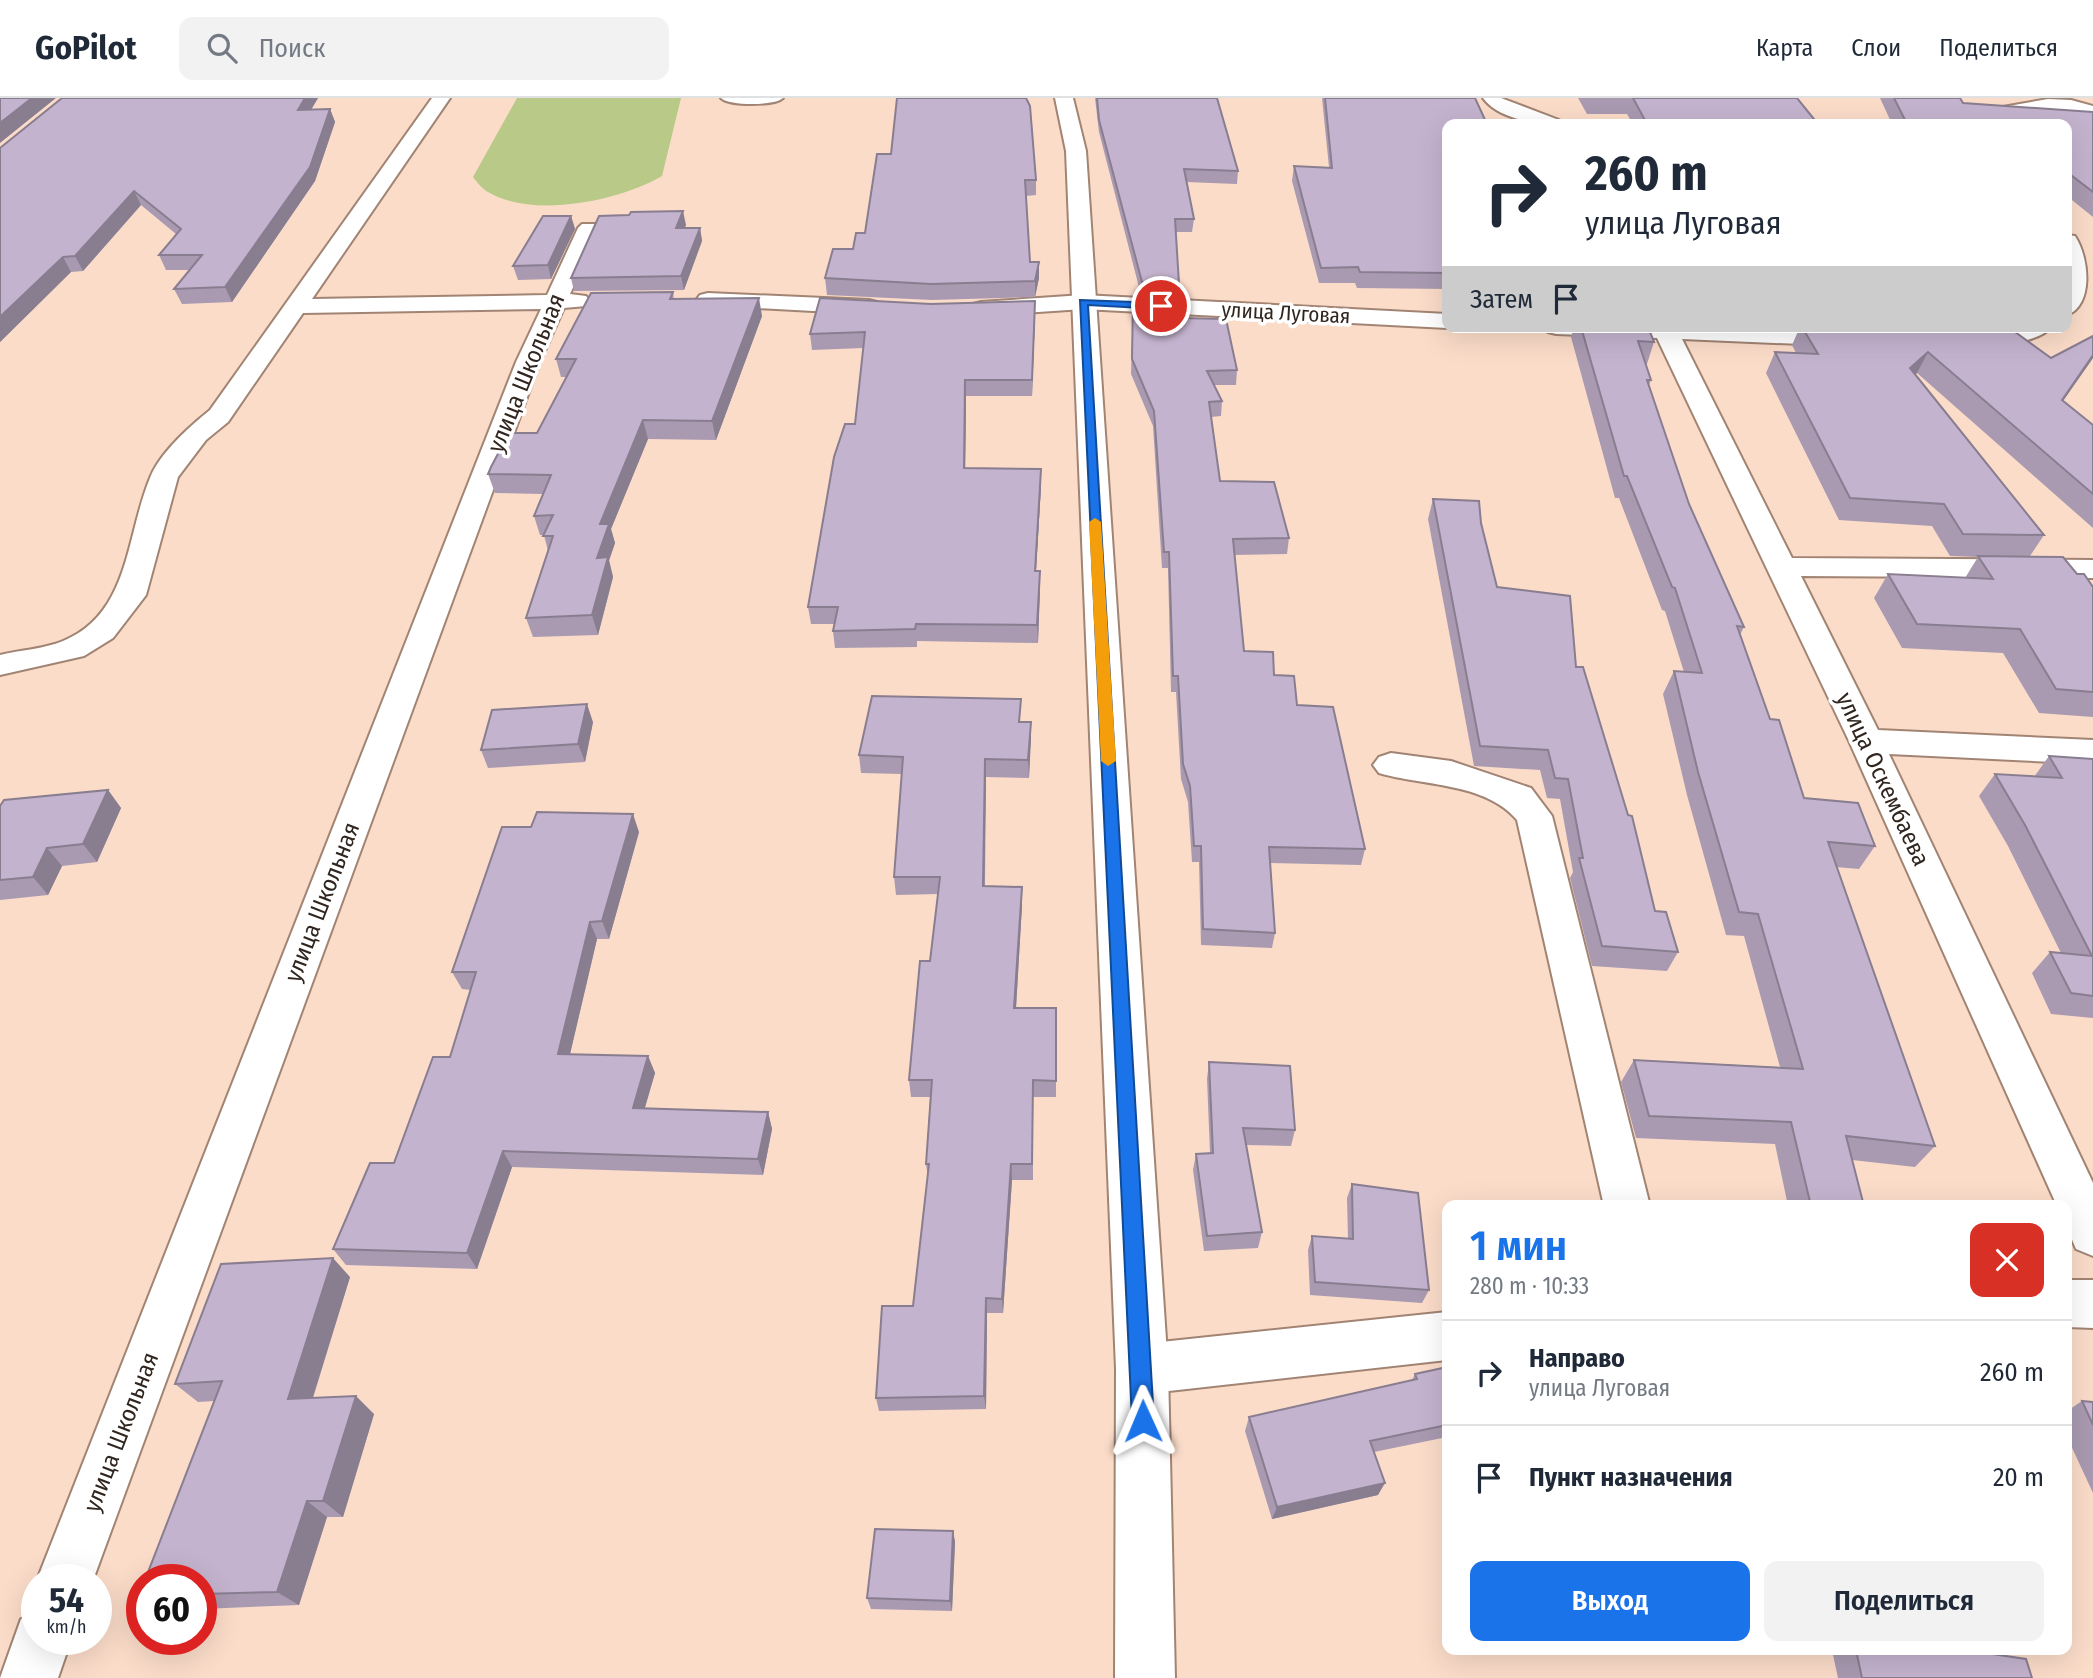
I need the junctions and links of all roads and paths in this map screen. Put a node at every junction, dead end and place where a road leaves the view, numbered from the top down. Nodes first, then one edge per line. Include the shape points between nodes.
1 (441, 98) edge
2 (730, 98) edge
3 (774, 98) edge
4 (1064, 98) edge
5 (1492, 98) edge
6 (2093, 112) edge
7 (2002, 113) edge
8 (1539, 119) edge
9 (589, 228) dead end
10 (2072, 252) edge
11 (685, 300) edge
12 (594, 301) edge
13 (555, 302) junction
14 (1083, 302) junction
15 (2072, 304) edge
16 (296, 306) junction
17 (891, 308) edge
18 (958, 309) edge
19 (1442, 321) edge
20 (1667, 333) edge
21 (1728, 333) edge
22 (2025, 333) edge
23 (1873, 340) edge
24 (1941, 342) edge
25 (1782, 567) junction
26 (2093, 569) edge
27 (0, 665) edge
28 (1866, 741) junction
29 (2093, 752) edge
30 (1391, 765) dead end
31 (1626, 1200) edge
32 (2093, 1234) edge
33 (2072, 1304) edge
34 (2093, 1304) edge
35 (1442, 1337) edge
36 (1142, 1369) junction
37 (71, 1564) edge
38 (36, 1655) edge
39 (28, 1678) edge
40 (1145, 1678) edge

1 - 16 street
2 - 3 street
4 - 14 street via 1076,151
5 - 8 street
6 - 7 street via 2082,107 2032,104
9 - 13 street, улица Школьная
10 - 15 street via 2080,270
11 - 17 street
12 - 13 street
13 - 16 street
13 - 37 street, улица Школьная via 528,362
14 - 18 street, улица Луговая
14 - 19 street, улица Луговая
14 - 36 street
16 - 27 street via 219,416 197,434 164,477 131,595 102,631 73,649
20 - 25 street, улица Оскембаева
21 - 23 street
22 - 24 street
25 - 26 street
25 - 28 street, улица Оскембаева
28 - 29 street
28 - 32 street, улица Оскембаева
30 - 31 street via 1451,773 1518,797 1534,816
33 - 34 street
35 - 36 street
36 - 40 street
38 - 39 street

